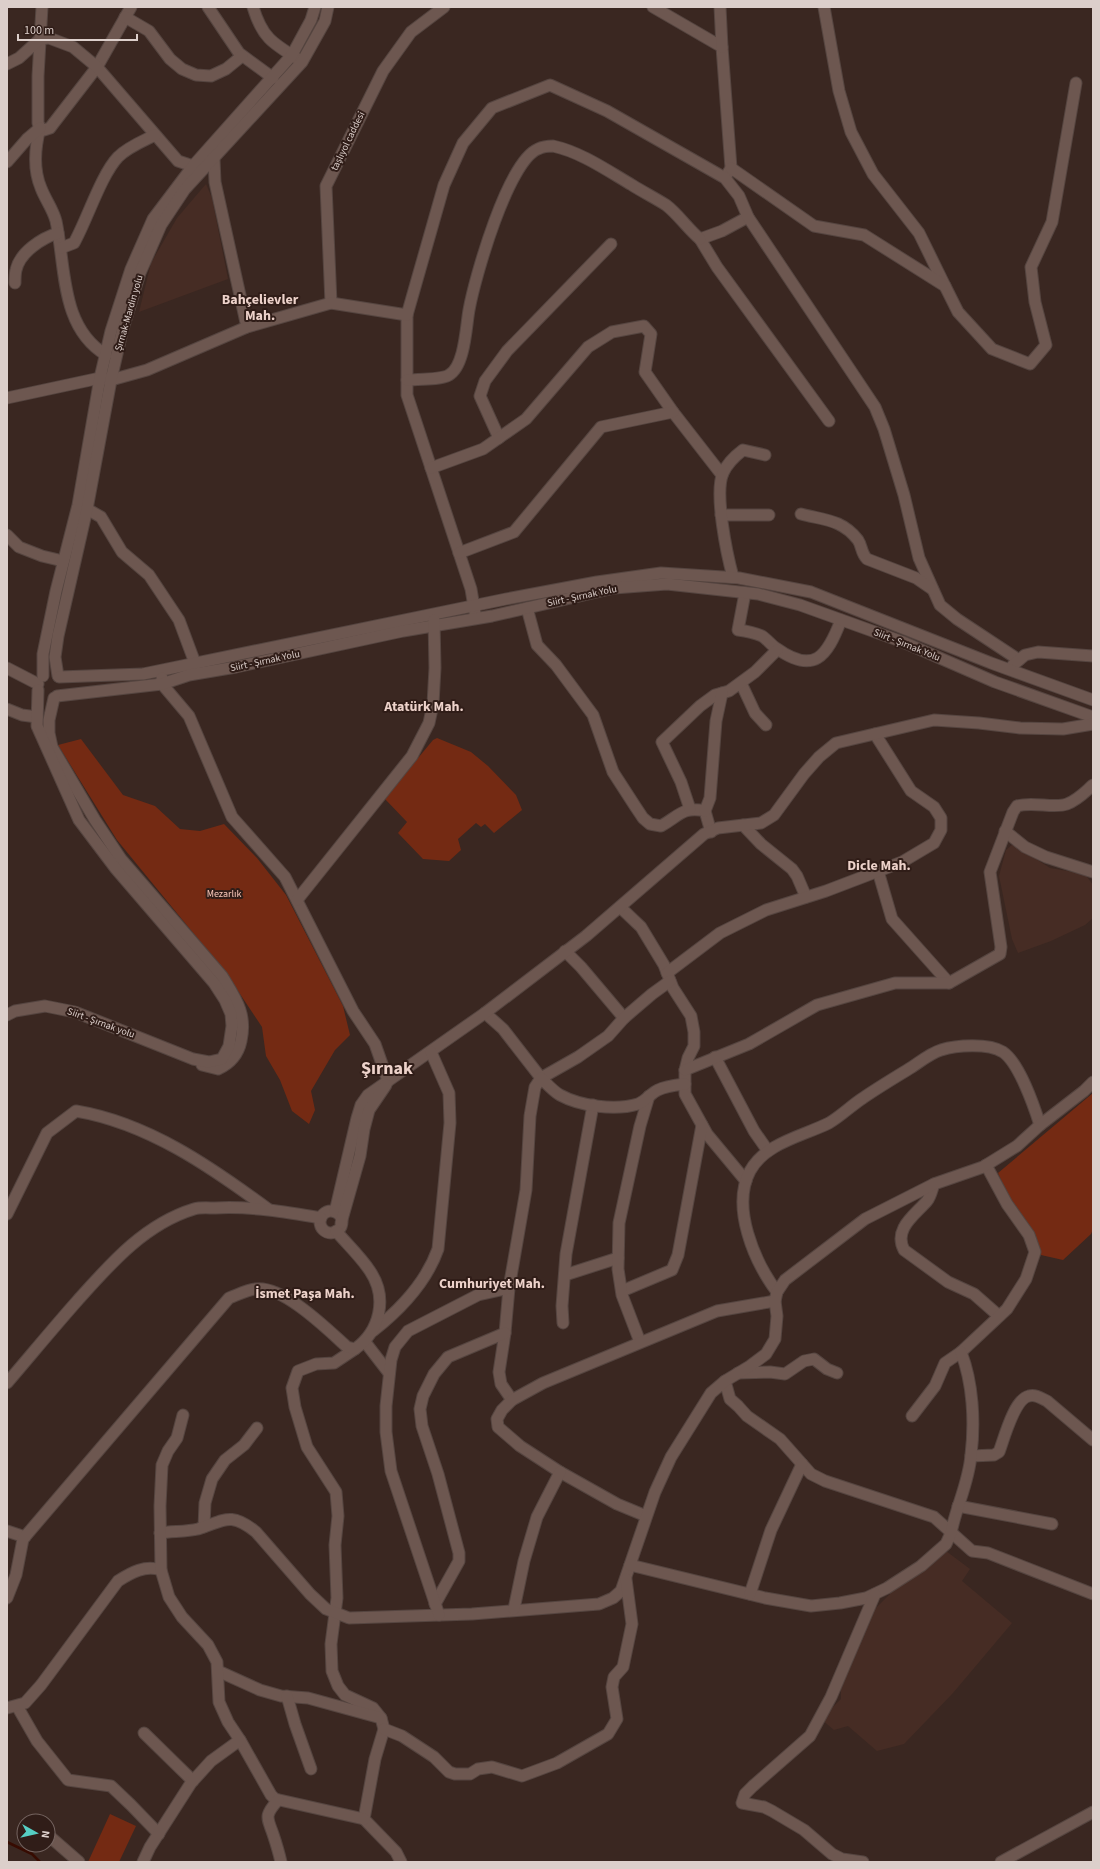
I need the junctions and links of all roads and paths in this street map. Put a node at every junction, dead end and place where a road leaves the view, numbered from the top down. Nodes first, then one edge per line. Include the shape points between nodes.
1 (42, 7) edge
2 (208, 7) edge
3 (253, 7) edge
4 (315, 7) edge
5 (328, 7) edge
6 (444, 7) edge
7 (653, 7) edge
8 (720, 7) edge
9 (824, 7) edge
10 (128, 12) edge
11 (40, 39) junction
12 (722, 47) junction
13 (7, 55) edge
14 (292, 55) junction
15 (242, 56) junction
16 (19, 58) junction
17 (302, 62) junction
18 (7, 64) edge
19 (97, 66) junction
20 (273, 78) junction
21 (1076, 83) dead end
22 (40, 128) junction
23 (155, 134) junction
24 (214, 159) junction
25 (7, 162) edge
26 (193, 166) junction
27 (728, 173) junction
28 (748, 217) junction
29 (58, 233) junction
30 (700, 240) junction
31 (611, 244) dead end
32 (61, 248) junction
33 (15, 283) dead end
34 (945, 286) junction
35 (331, 303) junction
36 (407, 315) junction
37 (247, 327) junction
38 (106, 356) junction
39 (106, 379) junction
40 (407, 380) junction
41 (7, 398) edge
42 (673, 412) junction
43 (829, 421) dead end
44 (499, 438) junction
45 (765, 455) dead end
46 (431, 468) junction
47 (722, 475) junction
48 (87, 509) junction
49 (801, 514) dead end
50 (721, 515) junction
51 (769, 515) dead end
52 (7, 535) edge
53 (459, 553) junction
54 (63, 561) junction
55 (733, 577) junction
56 (932, 589) junction
57 (745, 593) junction
58 (475, 606) junction
59 (527, 608) junction
60 (433, 614) junction
61 (476, 619) junction
62 (841, 620) junction
63 (434, 626) junction
64 (777, 650) junction
65 (1093, 656) edge
66 (1018, 660) junction
67 (195, 662) junction
68 (7, 668) edge
69 (161, 669) junction
70 (1007, 669) junction
71 (58, 677) junction
72 (741, 682) junction
73 (995, 682) junction
74 (40, 683) junction
75 (162, 684) junction
76 (722, 693) junction
77 (56, 697) junction
78 (1093, 700) edge
79 (7, 709) edge
80 (37, 717) junction
81 (1093, 717) edge
82 (1093, 724) edge
83 (766, 725) dead end
84 (875, 734) junction
85 (1093, 785) edge
86 (690, 809) junction
87 (705, 811) junction
88 (743, 825) junction
89 (1005, 830) junction
90 (711, 832) junction
91 (878, 871) junction
92 (1093, 872) edge
93 (806, 898) junction
94 (297, 900) junction
95 (620, 907) junction
96 (565, 951) junction
97 (669, 977) junction
98 (948, 983) junction
99 (485, 1013) junction
100 (7, 1015) edge
101 (624, 1018) junction
102 (431, 1052) junction
103 (715, 1057) junction
104 (193, 1059) junction
105 (685, 1070) junction
106 (541, 1078) junction
107 (388, 1081) junction
108 (1093, 1082) edge
109 (685, 1084) junction
110 (650, 1096) junction
111 (593, 1105) junction
112 (702, 1125) junction
113 (1040, 1125) junction
114 (768, 1151) junction
115 (986, 1165) junction
116 (746, 1181) junction
117 (934, 1184) junction
118 (269, 1209) junction
119 (335, 1212) junction
120 (7, 1214) edge
121 (321, 1218) junction
122 (339, 1227) junction
123 (618, 1258) junction
124 (565, 1275) junction
125 (509, 1288) junction
126 (622, 1291) junction
127 (776, 1296) junction
128 (999, 1316) junction
129 (564, 1323) dead end
130 (373, 1332) junction
131 (505, 1333) junction
132 (365, 1342) junction
133 (640, 1342) junction
134 (355, 1349) junction
135 (962, 1352) junction
136 (389, 1373) junction
137 (738, 1373) junction
138 (837, 1373) dead end
139 (725, 1381) junction
140 (7, 1383) edge
141 (512, 1400) junction
142 (183, 1414) dead end
143 (912, 1416) dead end
144 (257, 1428) dead end
145 (1093, 1440) edge
146 (972, 1456) junction
147 (802, 1464) junction
148 (560, 1472) junction
149 (958, 1506) junction
150 (646, 1516) junction
151 (1052, 1524) dead end
152 (204, 1526) junction
153 (7, 1531) edge
154 (160, 1533) junction
155 (951, 1533) junction
156 (25, 1536) junction
157 (630, 1565) junction
158 (161, 1570) junction
159 (626, 1577) junction
160 (750, 1594) junction
161 (875, 1594) junction
162 (1093, 1594) edge
163 (7, 1598) edge
164 (514, 1609) junction
165 (437, 1610) junction
166 (334, 1612) junction
167 (218, 1671) junction
168 (287, 1696) junction
169 (12, 1707) edge
170 (381, 1718) junction
171 (384, 1729) junction
172 (144, 1733) dead end
173 (240, 1740) junction
174 (311, 1769) dead end
175 (194, 1781) junction
176 (278, 1800) junction
177 (1093, 1812) edge
178 (364, 1819) junction
179 (159, 1834) junction
180 (56, 1843) edge
181 (79, 1862) edge
182 (143, 1862) edge
183 (281, 1862) edge
184 (401, 1862) edge
185 (863, 1862) edge
186 (1002, 1862) edge

1 - 11 street
2 - 15 street
3 - 14 street via 270,41
4 - 14 street, Şırnak-Mardin yolu via 311,20
5 - 17 street, Şırnak-Mardin yolu via 325,21
6 - 35 street, taşlıyol caddesi via 411,32 383,71 326,186
7 - 12 street
8 - 12 street
9 - 34 street via 839,91 851,132 873,174 919,233
10 - 15 street via 149,31 170,59 182,69 196,75 211,76 226,69
10 - 19 street
11 - 16 street
11 - 19 street via 49,38 73,47
11 - 22 street
12 - 27 street
13 - 16 street
14 - 17 street
14 - 20 street, Şırnak-Mardin yolu
15 - 20 street
16 - 18 street
17 - 24 street, Şırnak-Mardin yolu
19 - 22 street via 50,128
19 - 23 street
20 - 26 street, Şırnak-Mardin yolu
21 - 34 street via 1052,222 1031,267 1035,302 1046,345 1030,364 992,349 958,312
22 - 25 street
22 - 29 street via 35,147 36,170 40,187 55,218
23 - 26 street via 178,161
23 - 32 street via 118,158 108,172 74,243
24 - 37 street via 215,182
24 - 39 street, Şırnak-Mardin yolu via 185,189 161,224 140,273
26 - 38 street, Şırnak-Mardin yolu via 153,219 131,269
27 - 28 street
27 - 34 street via 814,226 864,235
27 - 36 street via 550,85 492,108 463,143 444,185
28 - 30 street
28 - 56 street via 875,407 900,480 919,558
29 - 32 street
29 - 33 street via 36,244 25,256 16,270
30 - 40 street via 667,206 600,167 565,150 551,146 539,148 529,154 520,165 485,248 470,305 460,360 456,368 449,375
30 - 43 street
31 - 44 street via 507,351 485,381 480,396
32 - 38 street via 64,280 74,320 82,335
35 - 36 street
35 - 37 street
36 - 40 street
37 - 39 street via 147,370
38 - 39 street, Şırnak-Mardin yolu
39 - 41 street
39 - 48 street, Şırnak-Mardin yolu
39 - 54 street, Şırnak-Mardin yolu
40 - 46 street via 407,395
42 - 44 street via 645,372 651,334 644,326 612,332 588,346 526,419
42 - 47 street
42 - 53 street via 601,427 514,532
44 - 46 street via 483,449
45 - 47 street via 743,450 736,455
46 - 53 street
47 - 50 street
48 - 67 street via 101,517 122,552 148,575 179,620
48 - 71 street, Şırnak-Mardin yolu via 58,636 55,657
49 - 56 street via 833,521 856,538 867,559 916,578
50 - 51 street
50 - 55 street
52 - 54 street via 18,547
53 - 58 street
54 - 74 street, Şırnak-Mardin yolu via 43,654
55 - 58 street, Siirt - Şırnak Yolu via 661,573 597,582
55 - 70 street, Siirt - Şırnak Yolu via 811,592
56 - 66 street via 940,605
57 - 59 street, Siirt - Şırnak Yolu via 667,584 614,588
57 - 62 street, Siirt - Şırnak Yolu via 800,605
57 - 64 street via 738,630 763,637
58 - 60 street, Siirt - Şırnak Yolu
58 - 61 street
59 - 61 street, Siirt - Şırnak Yolu
59 - 86 street via 537,645 556,665 592,715 613,772 643,818 650,824 661,826 683,810
60 - 63 street
60 - 67 street, Siirt - Şırnak Yolu
61 - 63 street, Siirt - Şırnak Yolu
62 - 64 street via 835,636 816,659 795,661
62 - 73 street, Siirt - Şırnak Yolu via 903,642
63 - 75 street, Siirt - Şırnak Yolu via 189,675
63 - 94 street via 435,668 429,723 412,756
64 - 72 street
65 - 66 street via 1038,652 1025,654
66 - 70 street
67 - 69 street, Siirt - Şırnak Yolu
68 - 74 street
69 - 71 street, Siirt - Şırnak Yolu via 143,674
69 - 75 street
70 - 73 street
70 - 78 street, Siirt - Şırnak Yolu
71 - 74 street via 50,674
71 - 77 street via 62,686
72 - 76 street
72 - 83 street via 755,713
73 - 81 street, Siirt - Şırnak Yolu
74 - 77 street via 46,698
74 - 80 street
75 - 77 street, Siirt - Şırnak Yolu
75 - 94 street via 188,716 232,817 285,877
76 - 86 street via 700,706 662,742
76 - 87 street via 716,721 710,798
77 - 104 street via 49,720 52,747 95,820 121,859 222,976 241,1011 243,1029 240,1046 234,1059 213,1069
79 - 80 street
80 - 104 street via 37,726 43,743 79,820 116,869 214,982 232,1014 229,1046 222,1058 209,1062
82 - 84 street via 1063,729 1020,728 934,720
84 - 88 street via 836,743 804,774 774,815 761,823
84 - 91 street via 911,791 934,807 941,818 940,830 934,844 902,862
85 - 89 street via 1080,797 1066,804 1017,806
86 - 87 street
87 - 90 street
88 - 90 street via 718,828
88 - 93 street via 761,844 792,869
89 - 92 street via 1025,847 1046,857
89 - 98 street via 990,872 1000,954
90 - 95 street via 704,834
91 - 93 street
91 - 98 street via 892,919
93 - 97 street via 766,910 720,933
94 - 107 street via 353,1011 375,1044
95 - 96 street
95 - 97 street via 641,927
96 - 99 street
96 - 101 street
97 - 101 street
97 - 105 street via 691,1016 694,1032 694,1046
98 - 103 street via 895,983 817,1005 748,1044
99 - 102 street
99 - 106 street via 503,1029
100 - 104 street, Siirt - Şırnak yolu via 14,1011 45,1006 76,1012
101 - 106 street via 608,1036
102 - 107 street
102 - 130 street via 449,1093 450,1123 438,1249 432,1267 416,1290
103 - 105 street
103 - 114 street via 754,1131
105 - 109 street
106 - 111 street via 559,1094
106 - 125 street via 535,1087 530,1116 526,1190
107 - 119 street via 373,1091 360,1106
107 - 122 street via 369,1110 360,1156
108 - 113 street
109 - 110 street via 659,1089
109 - 112 street via 685,1094
110 - 111 street via 636,1104 614,1107
110 - 123 street via 640,1126 619,1223
111 - 124 street via 566,1254
112 - 116 street
112 - 126 street via 678,1255 672,1270
113 - 114 street via 1019,1072 1004,1053 995,1048 961,1046 940,1050 927,1057 830,1122
113 - 115 street via 1018,1146
114 - 116 street via 750,1170
115 - 117 street
115 - 128 street via 1006,1204 1029,1235 1035,1252 1026,1279 1007,1309
116 - 127 street via 741,1204 745,1226
117 - 127 street via 865,1219 785,1280
117 - 128 street via 928,1200 902,1230 900,1242 904,1250 948,1282 974,1294
118 - 120 street via 213,1168 139,1130 102,1115 76,1111 47,1133
118 - 121 street
118 - 140 street via 195,1209 161,1223 140,1238 110,1266
119 - 121 street via 329,1212
119 - 122 street via 340,1217
121 - 122 street via 324,1230 330,1233
122 - 130 street via 370,1271 378,1288 380,1301
123 - 124 street
123 - 126 street
124 - 129 street via 562,1306
125 - 131 street
125 - 136 street via 478,1295 408,1331 395,1346
126 - 133 street
127 - 133 street via 717,1311
127 - 137 street via 775,1339 766,1354
128 - 135 street
130 - 132 street
131 - 141 street via 499,1372 501,1384
131 - 165 street via 448,1357 434,1374 423,1396 420,1409 422,1426 459,1553 459,1561
132 - 134 street
132 - 136 street
133 - 141 street via 544,1383
134 - 156 street via 347,1347 280,1293 256,1288 229,1298
134 - 166 street via 334,1363 316,1364 298,1370 292,1388 307,1447 336,1492 337,1598
135 - 143 street via 945,1363 935,1386
135 - 146 street via 972,1393
136 - 165 street via 386,1432 391,1471
137 - 138 street via 785,1374 804,1361 814,1359
137 - 139 street
139 - 147 street via 730,1399 747,1416 780,1439
139 - 150 street via 711,1392 671,1457
141 - 148 street via 497,1419 498,1427 520,1446
142 - 154 street via 177,1438 162,1465
144 - 152 street via 244,1445 225,1460 212,1479 204,1503
145 - 146 street via 1046,1401 1038,1396 1029,1396 1021,1401 1012,1417 999,1452 994,1455
146 - 149 street
147 - 155 street via 811,1474 825,1481 934,1517
147 - 160 street via 771,1530
148 - 150 street via 617,1504
148 - 164 street via 537,1518 524,1561
149 - 151 street
149 - 155 street
150 - 157 street
152 - 154 street via 196,1530
152 - 166 street via 234,1519 247,1525 310,1594 326,1609
153 - 156 street
154 - 158 street
155 - 161 street via 946,1544 921,1566
155 - 162 street via 972,1551 988,1553
156 - 163 street via 16,1575
157 - 159 street
157 - 160 street
158 - 167 street via 169,1597 182,1617 208,1645 217,1662
158 - 169 street via 153,1567 135,1570 118,1581 41,1685 25,1703
159 - 164 street via 621,1591 599,1604
159 - 171 street via 632,1624 624,1667 614,1677 612,1687 617,1719 608,1734 556,1763 522,1776 492,1767 478,1769 470,1774 449,1772 434,1757 402,1736
160 - 161 street via 811,1606 840,1603
161 - 185 street via 831,1697 810,1736 753,1786 745,1794 742,1803 772,1811 804,1830 832,1854 842,1859
164 - 165 street
165 - 166 street via 349,1618
166 - 170 street via 330,1660 333,1679 345,1695 373,1708
167 - 168 street via 260,1690
167 - 173 street via 219,1702
168 - 170 street via 308,1698
168 - 174 street
169 - 179 street via 68,1780 111,1786
170 - 171 street
171 - 178 street via 375,1759
172 - 175 street
173 - 175 street via 211,1761
173 - 176 street via 271,1795
175 - 179 street
176 - 178 street
176 - 183 street via 269,1812 267,1823
177 - 186 street
178 - 184 street via 396,1852
179 - 182 street
180 - 181 street

